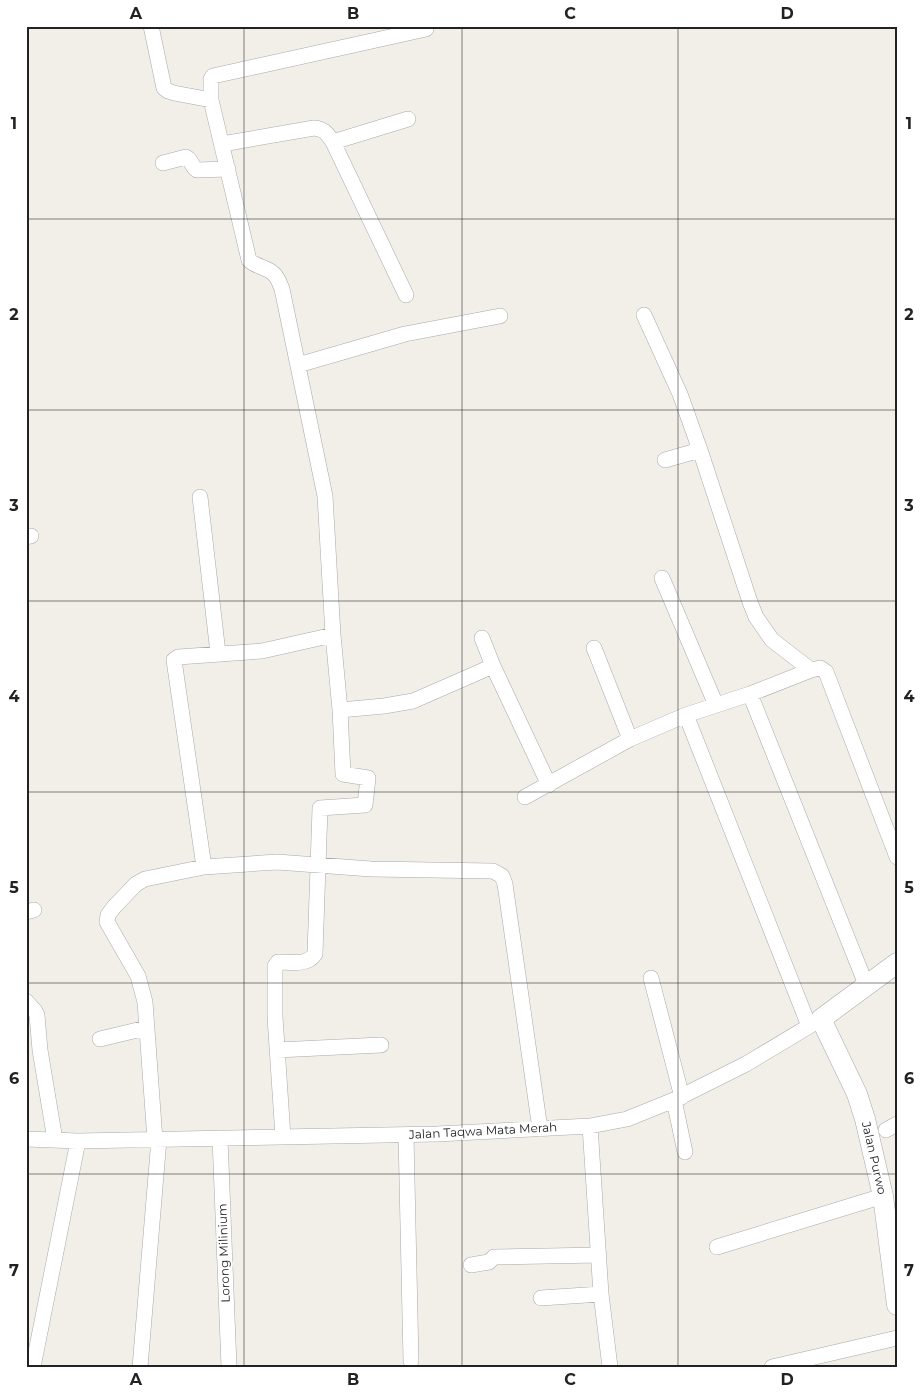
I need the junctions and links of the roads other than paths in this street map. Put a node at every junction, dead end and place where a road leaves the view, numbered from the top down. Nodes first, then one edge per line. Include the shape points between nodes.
1 (151, 26) edge
2 (426, 29) dead end
3 (211, 100) junction
4 (408, 119) dead end
5 (333, 142) junction
6 (222, 144) junction
7 (163, 163) dead end
8 (228, 169) junction
9 (406, 295) dead end
10 (644, 315) dead end
11 (500, 316) dead end
12 (298, 367) junction
13 (700, 450) junction
14 (665, 460) dead end
15 (200, 497) dead end
16 (662, 578) dead end
17 (332, 635) junction
18 (482, 638) dead end
19 (594, 648) dead end
20 (218, 653) junction
21 (493, 666) junction
22 (811, 670) junction
23 (750, 694) junction
24 (716, 706) junction
25 (340, 710) junction
26 (686, 715) junction
27 (630, 739) junction
28 (549, 785) junction
29 (525, 797) dead end
30 (897, 857) edge
31 (319, 865) junction
32 (204, 867) junction
33 (897, 963) edge
34 (651, 978) dead end
35 (867, 986) junction
36 (26, 1001) edge
37 (815, 1023) junction
38 (146, 1028) junction
39 (100, 1039) dead end
40 (381, 1045) dead end
41 (277, 1050) junction
42 (678, 1098) junction
43 (590, 1126) junction
44 (540, 1129) junction
45 (406, 1135) junction
46 (283, 1137) junction
47 (220, 1138) junction
48 (26, 1139) edge
49 (55, 1140) junction
50 (157, 1140) junction
51 (78, 1141) junction
52 (685, 1152) dead end
53 (888, 1201) edge
54 (717, 1247) dead end
55 (598, 1255) junction
56 (471, 1265) dead end
57 (895, 1269) edge
58 (601, 1294) junction
59 (541, 1298) dead end
60 (897, 1305) edge
61 (897, 1338) edge
62 (32, 1357) edge
63 (411, 1362) dead end
64 (140, 1367) edge
65 (228, 1367) edge
66 (610, 1367) edge
67 (772, 1367) edge

1 - 3 street via 164,88 168,92
2 - 3 street via 213,76
3 - 6 street
4 - 5 street
5 - 6 street via 326,132 314,128
5 - 9 street
6 - 8 street
7 - 8 street via 186,157 195,170
8 - 12 street via 249,260 272,272 282,289
10 - 13 street via 680,394
11 - 12 street via 405,334
12 - 17 street via 325,496
13 - 14 street
13 - 22 street via 756,617 772,640
15 - 20 street
16 - 24 street
17 - 20 street via 262,650
17 - 25 street
18 - 21 street
19 - 27 street
20 - 32 street via 178,657 174,661
21 - 25 street via 413,701
21 - 28 street
22 - 23 street
22 - 30 street via 820,668 826,672
23 - 24 street
23 - 35 street
24 - 26 street
25 - 31 street via 343,774 368,778 365,805 320,808
26 - 27 street
26 - 37 street
27 - 28 street
28 - 29 street
31 - 32 street via 277,862
31 - 41 street via 315,954 304,962 278,962 275,966
31 - 44 street via 493,871 502,876
32 - 38 street via 145,879 136,884 107,918 138,976 145,1002
33 - 35 street, Jalan Taqwa Mata Merah
34 - 42 street
35 - 37 street, Jalan Taqwa Mata Merah
36 - 49 street via 37,1015
37 - 42 street, Jalan Taqwa Mata Merah via 746,1064
37 - 53 street, Jalan Purwo via 856,1094
38 - 39 street
38 - 50 street
40 - 41 street
41 - 46 street
42 - 43 street, Jalan Taqwa Mata Merah via 627,1119
42 - 52 street
43 - 44 street, Jalan Taqwa Mata Merah
43 - 55 street
44 - 45 street, Jalan Taqwa Mata Merah
45 - 46 street, Jalan Taqwa Mata Merah
45 - 63 street
46 - 47 street, Jalan Taqwa Mata Merah
47 - 50 street, Jalan Taqwa Mata Merah
47 - 65 street, Lorong Milinium
48 - 49 street, Jalan Taqwa Mata Merah
49 - 51 street, Jalan Taqwa Mata Merah
50 - 51 street, Jalan Taqwa Mata Merah
50 - 64 street
51 - 62 street
53 - 54 street
53 - 57 street, Jalan Purwo
55 - 56 street via 494,1257 490,1262
55 - 58 street
57 - 60 street, Jalan Purwo
58 - 59 street
58 - 66 street
61 - 67 street

